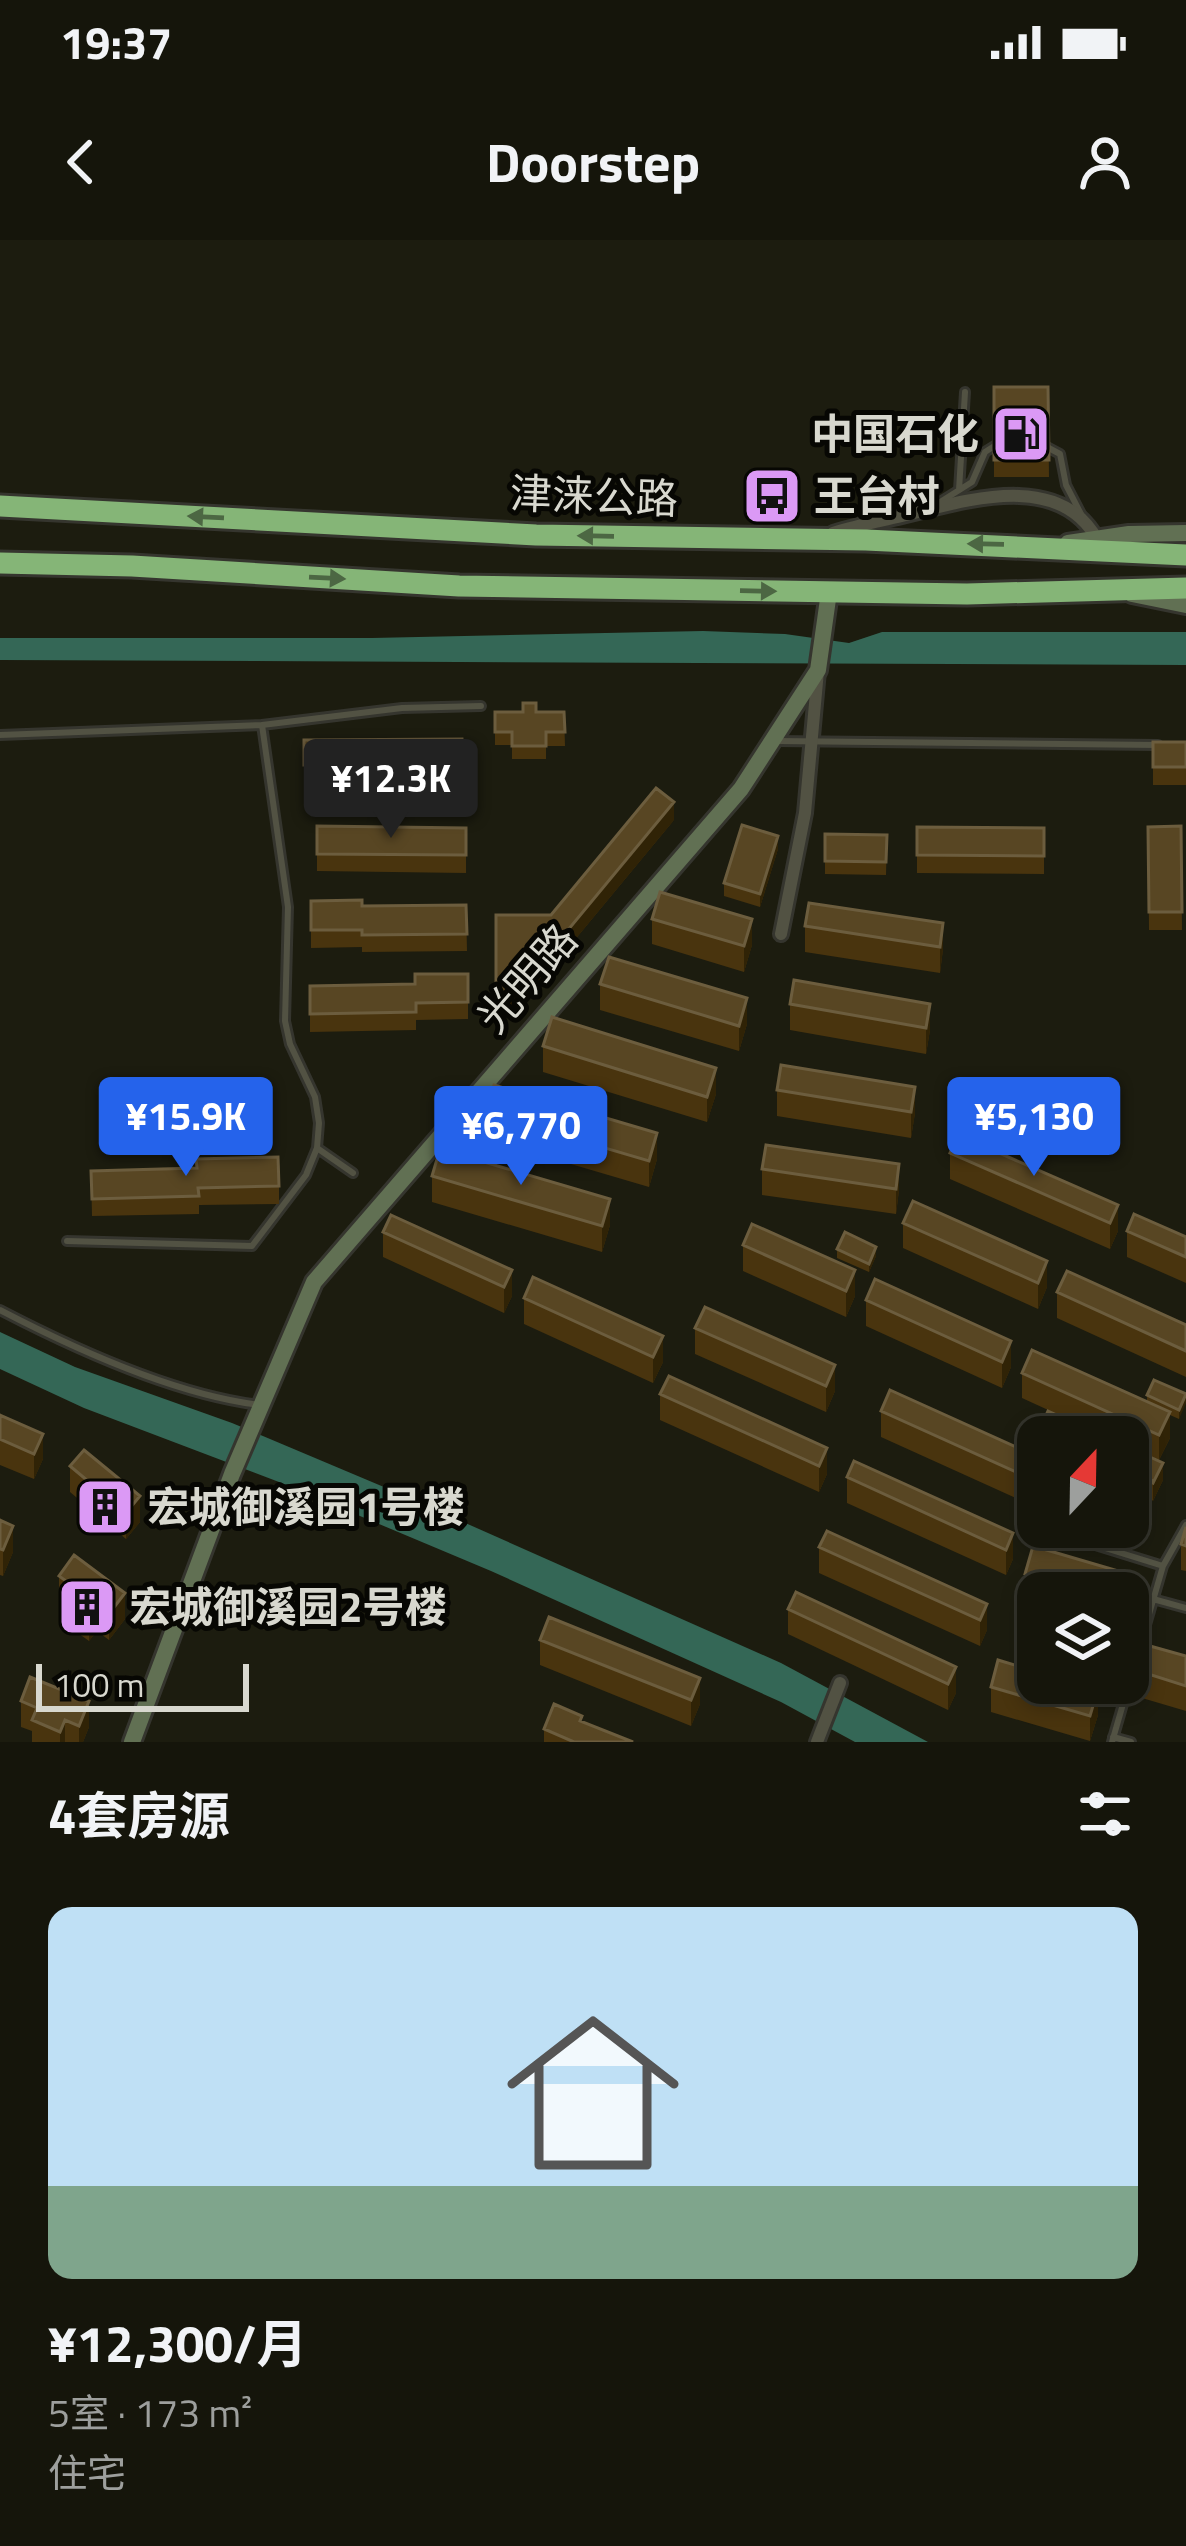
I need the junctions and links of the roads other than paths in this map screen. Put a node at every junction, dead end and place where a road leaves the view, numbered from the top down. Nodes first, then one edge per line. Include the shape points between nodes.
1 (965, 392) dead end
2 (1011, 446) edge
3 (1031, 446) edge
4 (958, 490) junction
5 (0, 506) edge
6 (929, 509) junction
7 (1186, 533) edge
8 (1095, 537) junction
9 (815, 540) junction
10 (1186, 555) edge
11 (0, 563) edge
12 (1186, 588) edge
13 (829, 592) junction
14 (1126, 592) junction
15 (1186, 605) edge
16 (818, 670) junction
17 (481, 706) dead end
18 (262, 725) junction
19 (0, 735) edge
20 (772, 741) junction
21 (812, 741) junction
22 (1162, 745) edge
23 (781, 934) dead end
24 (316, 1148) junction
25 (352, 1173) dead end
26 (68, 1241) dead end
27 (0, 1310) edge
28 (258, 1410) junction
29 (1186, 1525) edge
30 (1105, 1548) edge
31 (1163, 1566) junction
32 (1153, 1599) junction
33 (1186, 1609) edge
34 (840, 1683) dead end
35 (819, 1737) edge
36 (1113, 1739) edge
37 (132, 1742) edge
38 (1131, 1742) edge

1 - 4 lane
2 - 4 lane via 990,445 975,479
3 - 8 lane via 1060,454 1066,485
4 - 6 lane
9 -> 5 highway, 津涞公路 via 536,535
6 - 8 street via 1024,496
6 - 9 street
7 - 8 street
8 -> 9 highway, 津涞公路 via 1048,546
8 - 10 highway, 津涞公路 via 1143,555
11 -> 13 highway via 459,586
12 - 14 highway
13 - 14 highway
13 - 16 street, 光明路
14 - 15 street
16 - 20 street, 光明路
16 - 21 street
17 - 18 lane
18 - 19 lane
18 - 24 lane via 288,908 285,1021 315,1096
20 - 21 lane
20 - 28 street, 光明路 via 741,789 314,1282
21 - 22 lane
21 - 23 street
24 - 25 lane
24 - 26 lane via 306,1175 253,1246
27 - 28 lane via 64,1343
28 - 37 street, 光明路
29 - 31 lane
30 - 31 lane
31 - 32 lane
32 - 33 lane
32 - 36 lane
34 - 35 street
36 - 38 lane

